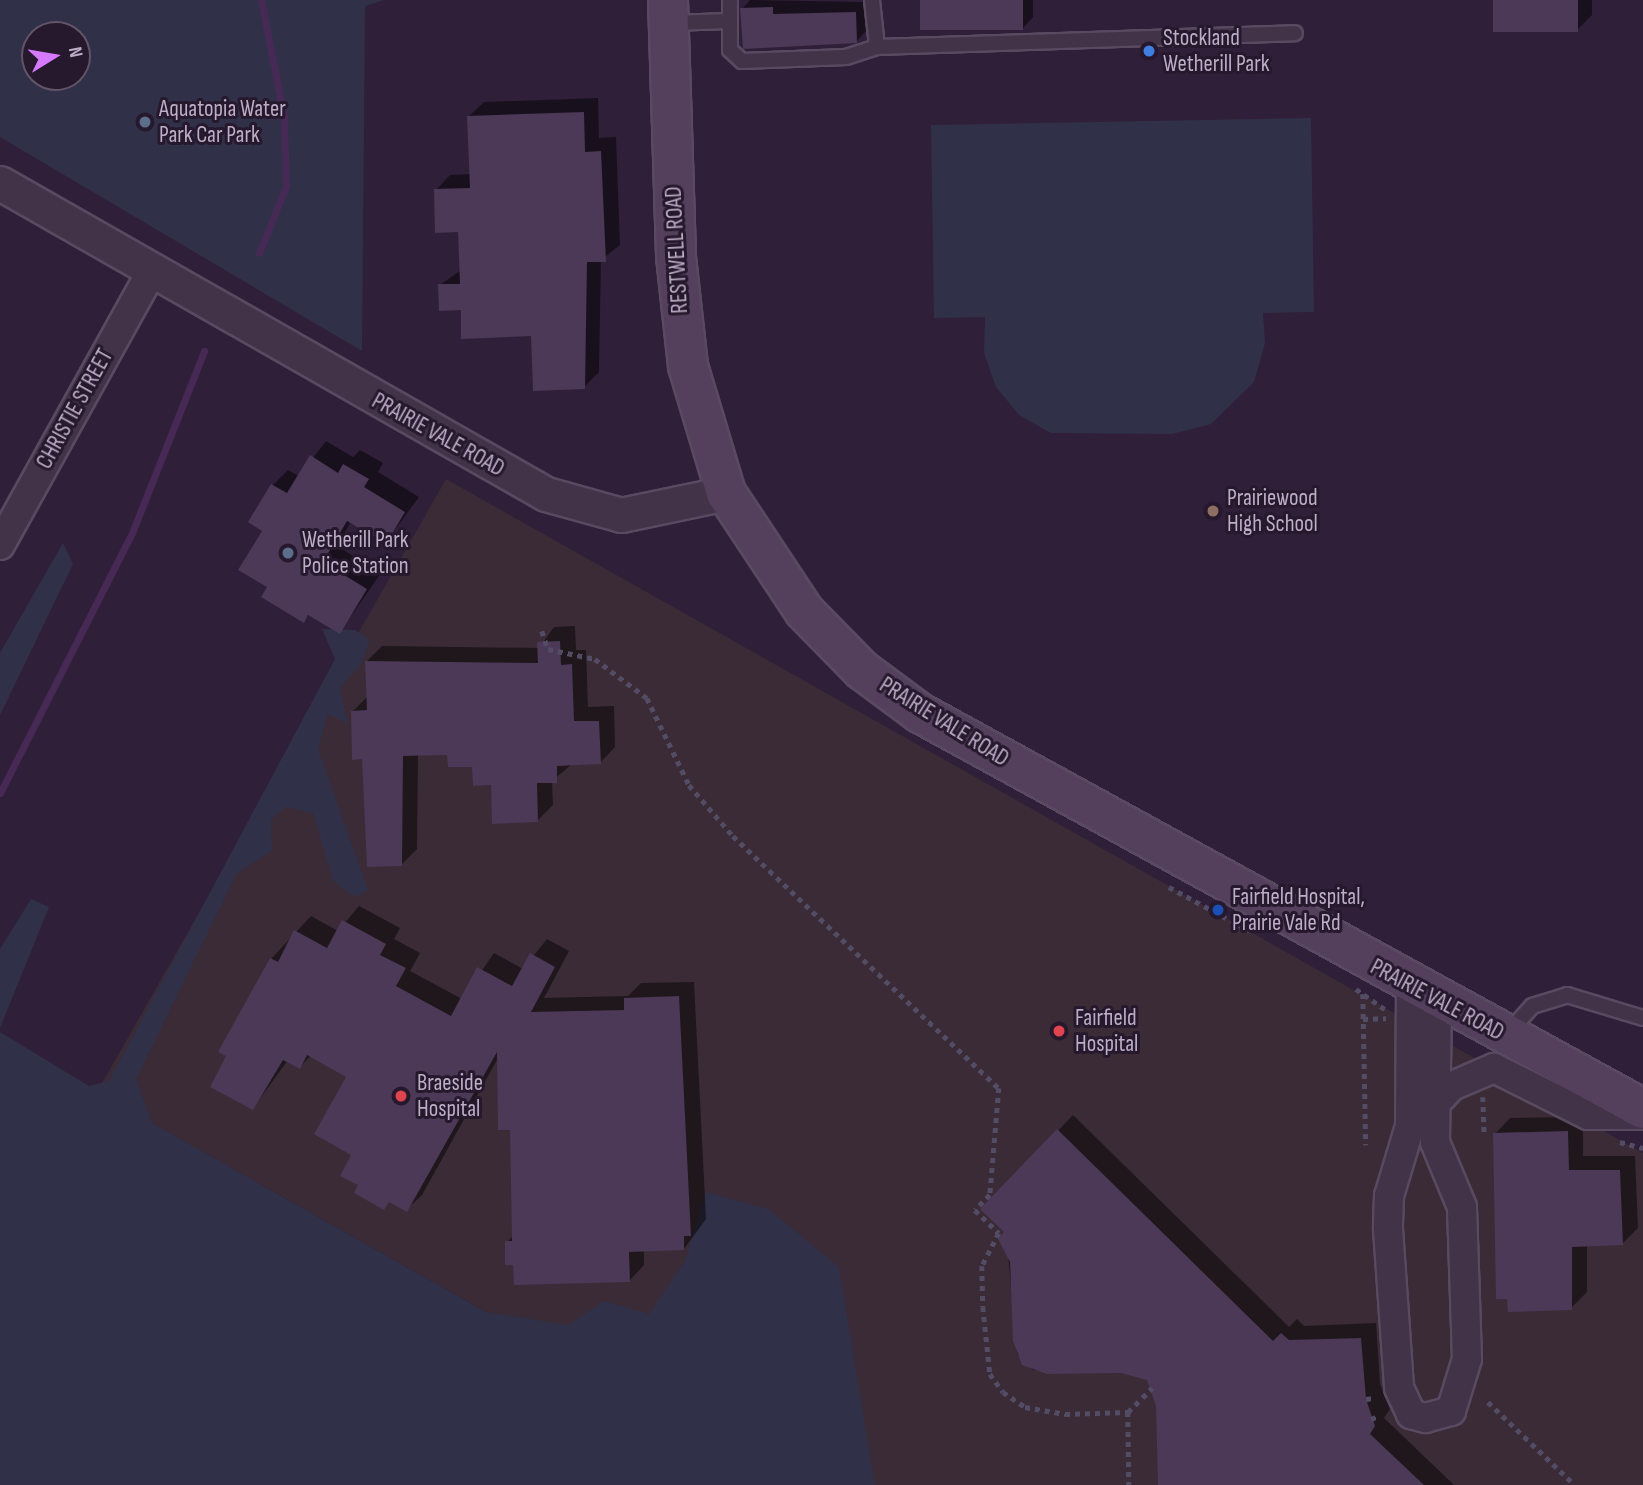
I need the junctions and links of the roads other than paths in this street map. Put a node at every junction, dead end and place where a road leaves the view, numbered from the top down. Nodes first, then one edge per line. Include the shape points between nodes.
1 (730, 0) edge
2 (872, 0) edge
3 (669, 11) edge
4 (729, 21) junction
5 (1295, 33) dead end
6 (877, 47) junction
7 (0, 183) edge
8 (151, 274) junction
9 (726, 493) junction
10 (0, 545) edge
11 (1414, 1002) junction
12 (1643, 1018) edge
13 (1504, 1037) junction
14 (1434, 1105) junction
15 (1643, 1110) edge
16 (1643, 1115) edge

1 - 4 lane
2 - 6 lane
3 - 4 lane
3 - 9 main road, RESTWELL ROAD via 681,327 698,407
4 - 6 lane via 730,50 742,61 846,57
5 - 6 lane
7 - 8 street, PRAIRIE VALE ROAD
8 - 9 street, PRAIRIE VALE ROAD via 497,469 575,505 639,515
8 - 10 street, CHRISTIE STREET
9 - 11 main road, PRAIRIE VALE ROAD via 804,611 862,670 920,713
11 - 13 main road, PRAIRIE VALE ROAD
11 - 14 street
11 - 14 street via 1410,1126 1389,1196 1388,1229 1399,1388 1411,1414 1425,1418 1451,1411 1467,1359 1462,1207 1439,1158
12 - 13 lane via 1567,995 1532,1006
13 - 15 main road, PRAIRIE VALE ROAD
14 - 16 street via 1452,1086 1494,1068 1588,1115

